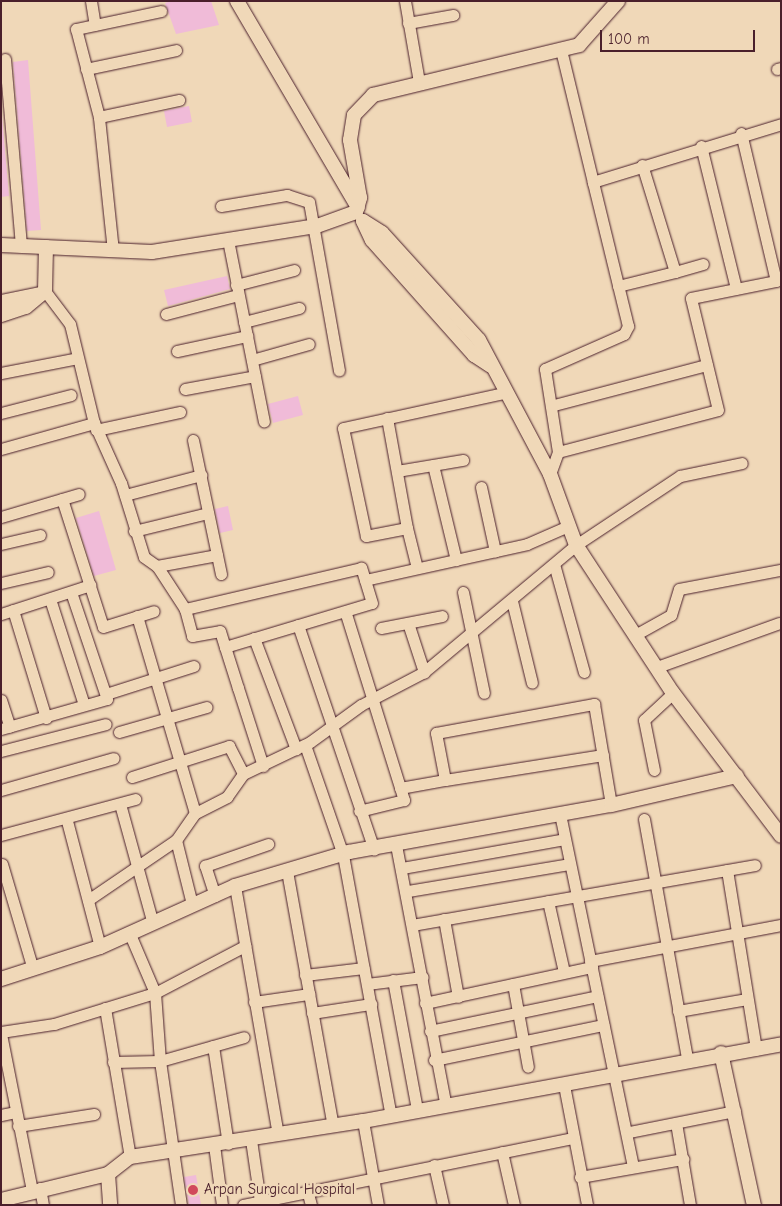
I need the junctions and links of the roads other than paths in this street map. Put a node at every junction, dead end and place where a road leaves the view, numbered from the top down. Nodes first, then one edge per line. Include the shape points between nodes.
1 (91, 1) edge
2 (237, 1) edge
3 (405, 1) edge
4 (618, 1) edge
5 (161, 11) dead end
6 (453, 15) dead end
7 (408, 23) junction
8 (95, 25) junction
9 (176, 50) dead end
10 (561, 50) junction
11 (5, 59) dead end
12 (86, 69) junction
13 (419, 82) junction
14 (179, 100) dead end
15 (99, 117) junction
16 (781, 124) edge
17 (741, 134) junction
18 (701, 146) junction
19 (642, 166) junction
20 (593, 182) junction
21 (221, 206) dead end
22 (359, 213) junction
23 (316, 226) junction
24 (228, 240) junction
25 (1, 245) edge
26 (22, 246) junction
27 (46, 247) junction
28 (113, 251) junction
29 (703, 264) dead end
30 (294, 270) dead end
31 (675, 272) junction
32 (618, 286) junction
33 (736, 288) junction
34 (237, 290) junction
35 (43, 293) junction
36 (1, 302) edge
37 (300, 308) dead end
38 (166, 314) dead end
39 (1, 315) edge
40 (244, 322) junction
41 (247, 336) junction
42 (309, 344) dead end
43 (177, 351) dead end
44 (78, 358) junction
45 (252, 360) junction
46 (707, 365) junction
47 (339, 370) dead end
48 (1, 373) edge
49 (255, 376) junction
50 (185, 389) dead end
51 (504, 393) junction
52 (71, 395) dead end
53 (554, 405) junction
54 (180, 412) dead end
55 (1, 413) edge
56 (387, 418) junction
57 (264, 421) dead end
58 (95, 426) junction
59 (193, 440) dead end
60 (1, 449) edge
61 (558, 452) junction
62 (463, 460) dead end
63 (742, 463) dead end
64 (433, 465) junction
65 (397, 471) junction
66 (550, 474) junction
67 (201, 475) junction
68 (481, 487) dead end
69 (79, 494) dead end
70 (125, 496) junction
71 (62, 499) junction
72 (208, 513) junction
73 (1, 517) edge
74 (568, 526) junction
75 (407, 528) junction
76 (134, 531) junction
77 (40, 535) dead end
78 (1, 544) edge
79 (576, 545) junction
80 (496, 551) junction
81 (217, 555) junction
82 (456, 560) junction
83 (554, 564) junction
84 (157, 566) junction
85 (417, 568) junction
86 (780, 570) edge
87 (48, 572) dead end
88 (222, 574) dead end
89 (365, 580) junction
90 (1, 583) edge
91 (90, 585) junction
92 (71, 592) junction
93 (463, 592) dead end
94 (50, 599) junction
95 (512, 601) junction
96 (185, 609) junction
97 (154, 611) dead end
98 (7, 612) edge
99 (346, 614) junction
100 (137, 616) junction
101 (442, 616) dead end
102 (408, 623) junction
103 (779, 623) dead end
104 (298, 626) junction
105 (381, 628) dead end
106 (635, 635) junction
107 (471, 636) junction
108 (254, 638) junction
109 (225, 647) junction
110 (194, 666) dead end
111 (657, 667) junction
112 (424, 672) junction
113 (584, 672) dead end
114 (158, 677) junction
115 (532, 683) dead end
116 (484, 693) dead end
117 (673, 693) junction
118 (106, 694) junction
119 (372, 699) junction
120 (1, 700) edge
121 (84, 706) junction
122 (207, 707) dead end
123 (46, 718) junction
124 (166, 719) junction
125 (106, 724) dead end
126 (330, 726) junction
127 (6, 728) edge
128 (119, 732) dead end
129 (300, 747) junction
130 (1, 751) edge
131 (602, 755) junction
132 (114, 758) dead end
133 (179, 762) junction
134 (263, 766) junction
135 (654, 770) dead end
136 (244, 774) junction
137 (737, 776) junction
138 (132, 777) dead end
139 (444, 780) junction
140 (400, 788) junction
141 (1, 790) edge
142 (135, 799) dead end
143 (120, 804) junction
144 (611, 805) junction
145 (359, 811) junction
146 (195, 813) junction
147 (560, 814) junction
148 (644, 819) dead end
149 (67, 821) junction
150 (1, 835) edge
151 (781, 836) edge
152 (564, 839) junction
153 (176, 840) junction
154 (268, 844) dead end
155 (396, 845) junction
156 (374, 850) junction
157 (342, 855) junction
158 (2, 864) edge
159 (569, 864) junction
160 (755, 865) dead end
161 (137, 867) junction
162 (402, 868) junction
163 (727, 870) junction
164 (287, 871) junction
165 (655, 882) junction
166 (234, 886) junction
167 (408, 892) junction
168 (215, 896) junction
169 (575, 896) junction
170 (88, 900) junction
171 (548, 901) junction
172 (192, 904) junction
173 (444, 919) junction
174 (152, 920) junction
175 (412, 925) junction
176 (781, 925) edge
177 (129, 932) junction
178 (736, 934) junction
179 (666, 945) junction
180 (245, 946) junction
181 (100, 947) junction
182 (591, 964) junction
183 (32, 966) junction
184 (364, 968) junction
185 (564, 972) junction
186 (305, 975) junction
187 (423, 977) junction
188 (1, 979) edge
189 (393, 980) junction
190 (367, 984) junction
191 (513, 984) junction
192 (155, 992) junction
193 (309, 994) junction
194 (597, 996) junction
195 (458, 997) junction
196 (747, 999) junction
197 (254, 1002) junction
198 (371, 1004) junction
199 (425, 1004) junction
200 (105, 1008) junction
201 (678, 1011) junction
202 (517, 1012) junction
203 (312, 1013) junction
204 (603, 1025) junction
205 (430, 1031) junction
206 (1, 1035) edge
207 (244, 1037) dead end
208 (523, 1042) junction
209 (781, 1044) edge
210 (213, 1046) junction
211 (756, 1050) junction
212 (721, 1052) junction
213 (687, 1059) junction
214 (434, 1060) junction
215 (160, 1061) junction
216 (113, 1062) junction
217 (528, 1068) dead end
218 (614, 1075) junction
219 (5, 1080) edge
220 (564, 1085) junction
221 (445, 1103) junction
222 (417, 1110) junction
223 (735, 1111) junction
224 (15, 1112) junction
225 (94, 1114) dead end
226 (1, 1115) edge
227 (391, 1116) junction
228 (363, 1121) junction
229 (676, 1123) junction
230 (18, 1126) junction
231 (333, 1126) junction
232 (629, 1132) junction
233 (278, 1134) junction
234 (573, 1138) junction
235 (251, 1140) junction
236 (221, 1145) junction
237 (174, 1149) junction
238 (502, 1152) junction
239 (130, 1157) junction
240 (683, 1159) junction
241 (434, 1165) junction
242 (633, 1166) junction
243 (108, 1174) junction
244 (580, 1177) junction
245 (373, 1178) junction
246 (36, 1189) junction
247 (307, 1190) junction
248 (5, 1201) edge
249 (260, 1201) junction
250 (43, 1205) edge
251 (110, 1205) edge
252 (182, 1205) edge
253 (222, 1205) edge
254 (244, 1205) edge
255 (311, 1205) edge
256 (378, 1205) edge
257 (443, 1205) edge
258 (514, 1205) edge
259 (587, 1205) edge
260 (690, 1205) edge
261 (754, 1205) edge

1 - 8 street
2 - 22 street
3 - 7 street
4 - 10 street via 588,37
5 - 8 street
6 - 7 street
7 - 13 street
8 - 12 street via 76,29
9 - 12 street
10 - 13 street
10 - 20 street
11 - 26 street
12 - 15 street
13 - 22 street via 373,95 354,115 350,140 360,198
14 - 15 street
15 - 28 street
16 - 17 street
17 - 18 street
17 - 33 street via 776,281
18 - 19 street
18 - 33 street
19 - 20 street
19 - 31 street
20 - 32 street
21 - 23 street via 297,197 309,202
22 - 23 street
22 - 51 street via 372,240 474,355 492,366
23 - 24 street
23 - 47 street
24 - 28 street via 152,252
24 - 34 street
25 - 26 street
26 - 27 street
27 - 28 street
27 - 35 street
29 - 31 street
30 - 34 street
31 - 32 street
32 - 53 street via 627,331 545,369
33 - 46 street via 691,298
34 - 38 street
34 - 40 street
35 - 36 street
35 - 39 street via 26,308
35 - 44 street via 67,318
37 - 40 street
40 - 41 street
41 - 43 street
41 - 45 street
42 - 45 street
44 - 48 street
44 - 58 street
45 - 49 street
46 - 53 street
46 - 61 street via 718,410
49 - 50 street
49 - 57 street
51 - 56 street
51 - 66 street
52 - 55 street
53 - 61 street
54 - 58 street
56 - 65 street
56 - 75 street via 343,428 366,536
58 - 60 street
58 - 70 street
59 - 67 street
61 - 66 street
62 - 64 street
63 - 79 street via 680,476
64 - 65 street
64 - 82 street
65 - 75 street
66 - 74 street
67 - 70 street
67 - 72 street
68 - 80 street
69 - 71 street
70 - 76 street
71 - 73 street
71 - 91 street
72 - 76 street
72 - 81 street
74 - 79 street
74 - 80 street via 527,544
75 - 85 street
76 - 84 street via 144,557
77 - 78 street
79 - 83 street
79 - 106 street
80 - 82 street
81 - 84 street
81 - 88 street
82 - 85 street
83 - 95 street
83 - 113 street
84 - 96 street
85 - 89 street
86 - 106 street via 679,589 670,615
87 - 90 street
89 - 96 street via 361,568
89 - 99 street via 372,602
91 - 92 street
91 - 100 street via 103,627
92 - 94 street
92 - 118 street
93 - 107 street
94 - 98 street
94 - 121 street
95 - 107 street
95 - 115 street
96 - 109 street via 192,636 220,630
97 - 100 street
98 - 123 street
99 - 104 street
99 - 119 street
100 - 114 street
101 - 102 street
102 - 105 street
102 - 112 street
103 - 111 street
104 - 108 street
104 - 126 street
106 - 111 street
107 - 112 street
107 - 116 street
108 - 109 street
108 - 129 street
109 - 134 street
110 - 114 street
111 - 117 street
112 - 119 street
114 - 118 street
114 - 124 street
117 - 135 street via 644,720
117 - 137 street
118 - 121 street via 107,699
119 - 126 street
119 - 140 street
120 - 127 street
121 - 123 street
122 - 124 street
123 - 127 street
124 - 128 street
124 - 133 street
125 - 130 street
126 - 129 street
126 - 145 street
129 - 134 street
129 - 157 street
131 - 139 street
131 - 139 street via 594,704 436,733
131 - 144 street
132 - 141 street
133 - 136 street via 229,746
133 - 138 street
133 - 146 street
134 - 136 street
136 - 146 street via 227,797
137 - 144 street
137 - 151 street
139 - 140 street
140 - 145 street via 404,800
142 - 143 street
143 - 149 street
143 - 161 street
144 - 147 street
145 - 156 street
146 - 153 street
147 - 152 street
147 - 155 street
148 - 165 street
149 - 150 street
149 - 170 street
152 - 159 street
152 - 162 street
153 - 161 street
153 - 172 street
154 - 168 street via 205,866
155 - 156 street
155 - 162 street
156 - 157 street
157 - 164 street
157 - 184 street
158 - 183 street
159 - 167 street
159 - 169 street
160 - 163 street
161 - 170 street
161 - 174 street
162 - 167 street
163 - 165 street
163 - 178 street
164 - 166 street
164 - 186 street
165 - 169 street
165 - 179 street
166 - 168 street
166 - 180 street
167 - 175 street
168 - 172 street
169 - 171 street
169 - 182 street
170 - 181 street
171 - 173 street
171 - 185 street
172 - 174 street
173 - 175 street
173 - 195 street
174 - 177 street
175 - 187 street
176 - 178 street
177 - 181 street
177 - 192 street
178 - 179 street
178 - 196 street
179 - 182 street
179 - 201 street
180 - 192 street
180 - 197 street
181 - 183 street
182 - 185 street
182 - 194 street
183 - 188 street
184 - 186 street
184 - 190 street
185 - 191 street
186 - 193 street
187 - 189 street
187 - 199 street
189 - 190 street
189 - 222 street
190 - 198 street
191 - 195 street
191 - 202 street
192 - 200 street
192 - 215 street
193 - 197 street
193 - 203 street
194 - 202 street
194 - 204 street
195 - 199 street
196 - 201 street
196 - 211 street
197 - 233 street
198 - 203 street
198 - 227 street
199 - 205 street
200 - 206 street via 54,1024
200 - 216 street
201 - 213 street
202 - 205 street
202 - 208 street
203 - 231 street
204 - 208 street
204 - 218 street
205 - 214 street
206 - 219 street
207 - 210 street
208 - 214 street
208 - 217 street
209 - 211 street
210 - 215 street
210 - 236 street
211 - 212 street
212 - 213 street
212 - 223 street
213 - 218 street
214 - 221 street
215 - 216 street
215 - 237 street
216 - 239 street
218 - 220 street
218 - 232 street
219 - 224 street
220 - 221 street
220 - 234 street
221 - 222 street
222 - 227 street
223 - 229 street
223 - 261 street
224 - 226 street
224 - 230 street
225 - 230 street
227 - 228 street
228 - 231 street
228 - 245 street
229 - 232 street
229 - 240 street
230 - 246 street
231 - 233 street
232 - 242 street
233 - 235 street
234 - 238 street
234 - 244 street
235 - 236 street
235 - 249 street
236 - 237 street
236 - 253 street
237 - 239 street
237 - 252 street
238 - 241 street
238 - 258 street
239 - 243 street
240 - 242 street
240 - 260 street
241 - 245 street
241 - 257 street
242 - 244 street
243 - 246 street
243 - 251 street
244 - 259 street
245 - 247 street
245 - 256 street
246 - 248 street
246 - 250 street
247 - 249 street
247 - 255 street
249 - 254 street

